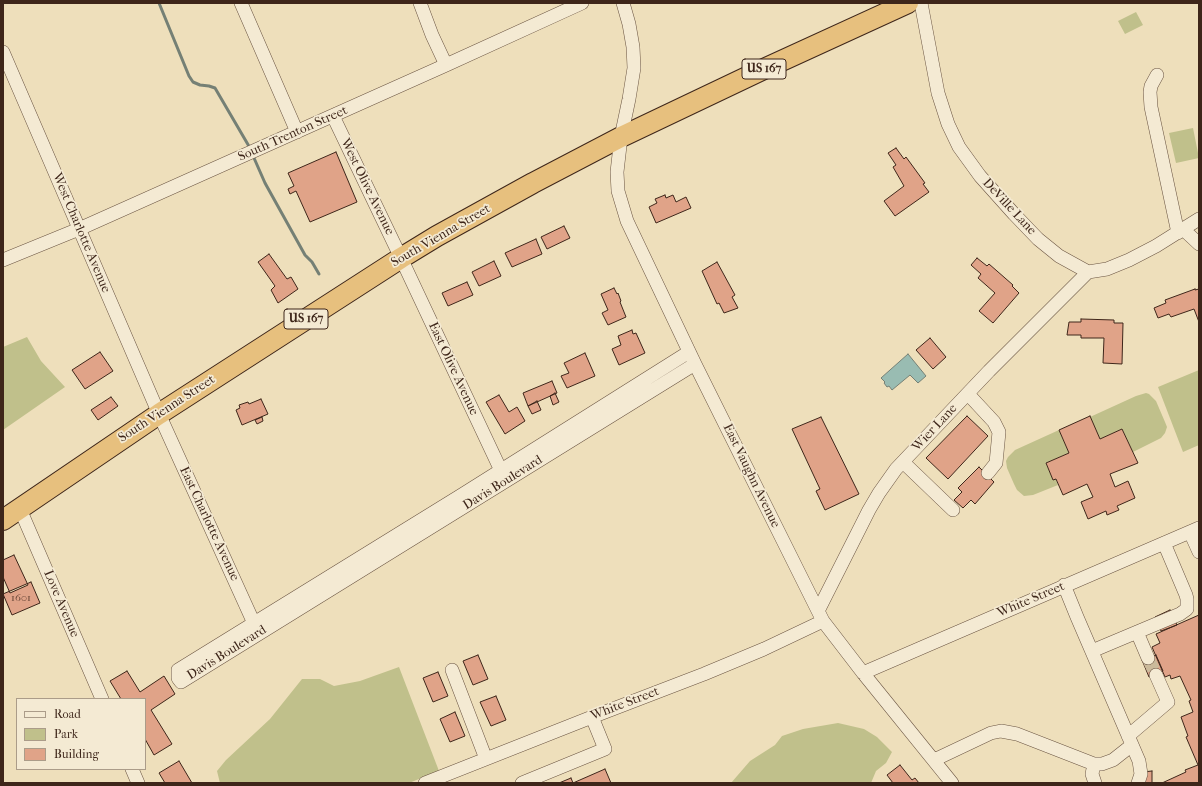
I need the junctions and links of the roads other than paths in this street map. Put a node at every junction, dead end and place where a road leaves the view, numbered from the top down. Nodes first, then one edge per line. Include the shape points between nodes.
1 (241, 3) edge
2 (420, 3) edge
3 (582, 3) edge
4 (623, 3) edge
5 (908, 3) edge
6 (921, 3) edge
7 (3, 52) edge
8 (446, 65) junction
9 (1157, 75) dead end
10 (333, 116) junction
11 (297, 132) junction
12 (621, 137) junction
13 (1199, 219) edge
14 (80, 229) junction
15 (1180, 231) junction
16 (1199, 244) edge
17 (401, 258) junction
18 (3, 260) edge
19 (1088, 272) junction
20 (689, 352) junction
21 (695, 364) junction
22 (968, 394) junction
23 (158, 414) junction
24 (903, 462) junction
25 (988, 473) dead end
26 (503, 475) junction
27 (20, 509) junction
28 (953, 510) dead end
29 (3, 520) edge
30 (1195, 530) edge
31 (1164, 543) junction
32 (1199, 552) edge
33 (1064, 585) junction
34 (821, 616) junction
35 (256, 628) junction
36 (1137, 632) junction
37 (1092, 651) junction
38 (1148, 658) tunnel mouth
39 (452, 670) dead end
40 (863, 673) junction
41 (1156, 674) tunnel mouth
42 (102, 698) edge
43 (592, 717) junction
44 (1130, 740) junction
45 (486, 759) junction
46 (934, 760) junction
47 (1094, 764) junction
48 (132, 770) edge
49 (441, 780) edge
50 (138, 783) edge
51 (425, 783) edge
52 (522, 783) edge
53 (952, 783) edge
54 (1095, 783) edge
55 (1138, 783) edge

1 - 11 street
2 - 8 street
3 - 8 street, South Trenton Street
4 - 12 street, East Vaughn Avenue via 633,47 634,68
5 - 12 highway, South Vienna Street / US 167
6 - 19 street, DeVille Lane via 938,93 948,124 960,147 980,176 1038,239 1059,256
7 - 14 street, West Charlotte Avenue
8 - 10 street, South Trenton Street
9 - 15 street via 1151,86 1151,107
10 - 11 street, South Trenton Street
10 - 17 street, West Olive Avenue
11 - 14 street, South Trenton Street
12 - 17 highway, South Vienna Street / US 167 via 533,183
12 - 20 street, East Vaughn Avenue via 617,172 618,191 627,221
13 - 15 street
14 - 18 street, South Trenton Street
14 - 23 street, West Charlotte Avenue
15 - 16 street
15 - 19 street via 1129,260 1107,269
17 - 23 highway, South Vienna Street / US 167
17 - 26 street, East Olive Avenue
19 - 22 street, Wier Lane
20 - 21 street, East Vaughn Avenue
20 - 26 street, Davis Boulevard
21 - 26 street, Davis Boulevard
21 - 34 street, East Vaughn Avenue
22 - 24 street, Wier Lane
22 - 25 street via 994,422 999,432 996,463
23 - 27 highway, South Vienna Street / US 167
23 - 35 street, East Charlotte Avenue
24 - 28 street
24 - 34 street, Wier Lane via 879,493
26 - 35 street, Davis Boulevard
27 - 29 highway, South Vienna Street / US 167
27 - 42 street, Love Avenue
30 - 31 street, White Street
30 - 32 street
31 - 33 street, White Street
31 - 36 street via 1188,599 1186,609
33 - 37 street
33 - 40 street, White Street
34 - 40 street, East Vaughn Avenue
34 - 43 street, White Street via 764,649
35 - 35 street, Davis Boulevard via 178,670 178,678 181,682
36 - 37 street
36 - 38 street
37 - 44 street
39 - 45 street
40 - 46 street, East Vaughn Avenue
41 - 44 street via 1168,702
43 - 45 street, White Street
43 - 52 street via 605,749
44 - 47 street via 1113,760
44 - 55 street via 1140,764
45 - 49 street, White Street
46 - 47 street via 991,733 1001,731 1017,734
46 - 53 street, East Vaughn Avenue
47 - 54 street via 1092,774
48 - 50 street
49 - 51 street, White Street

